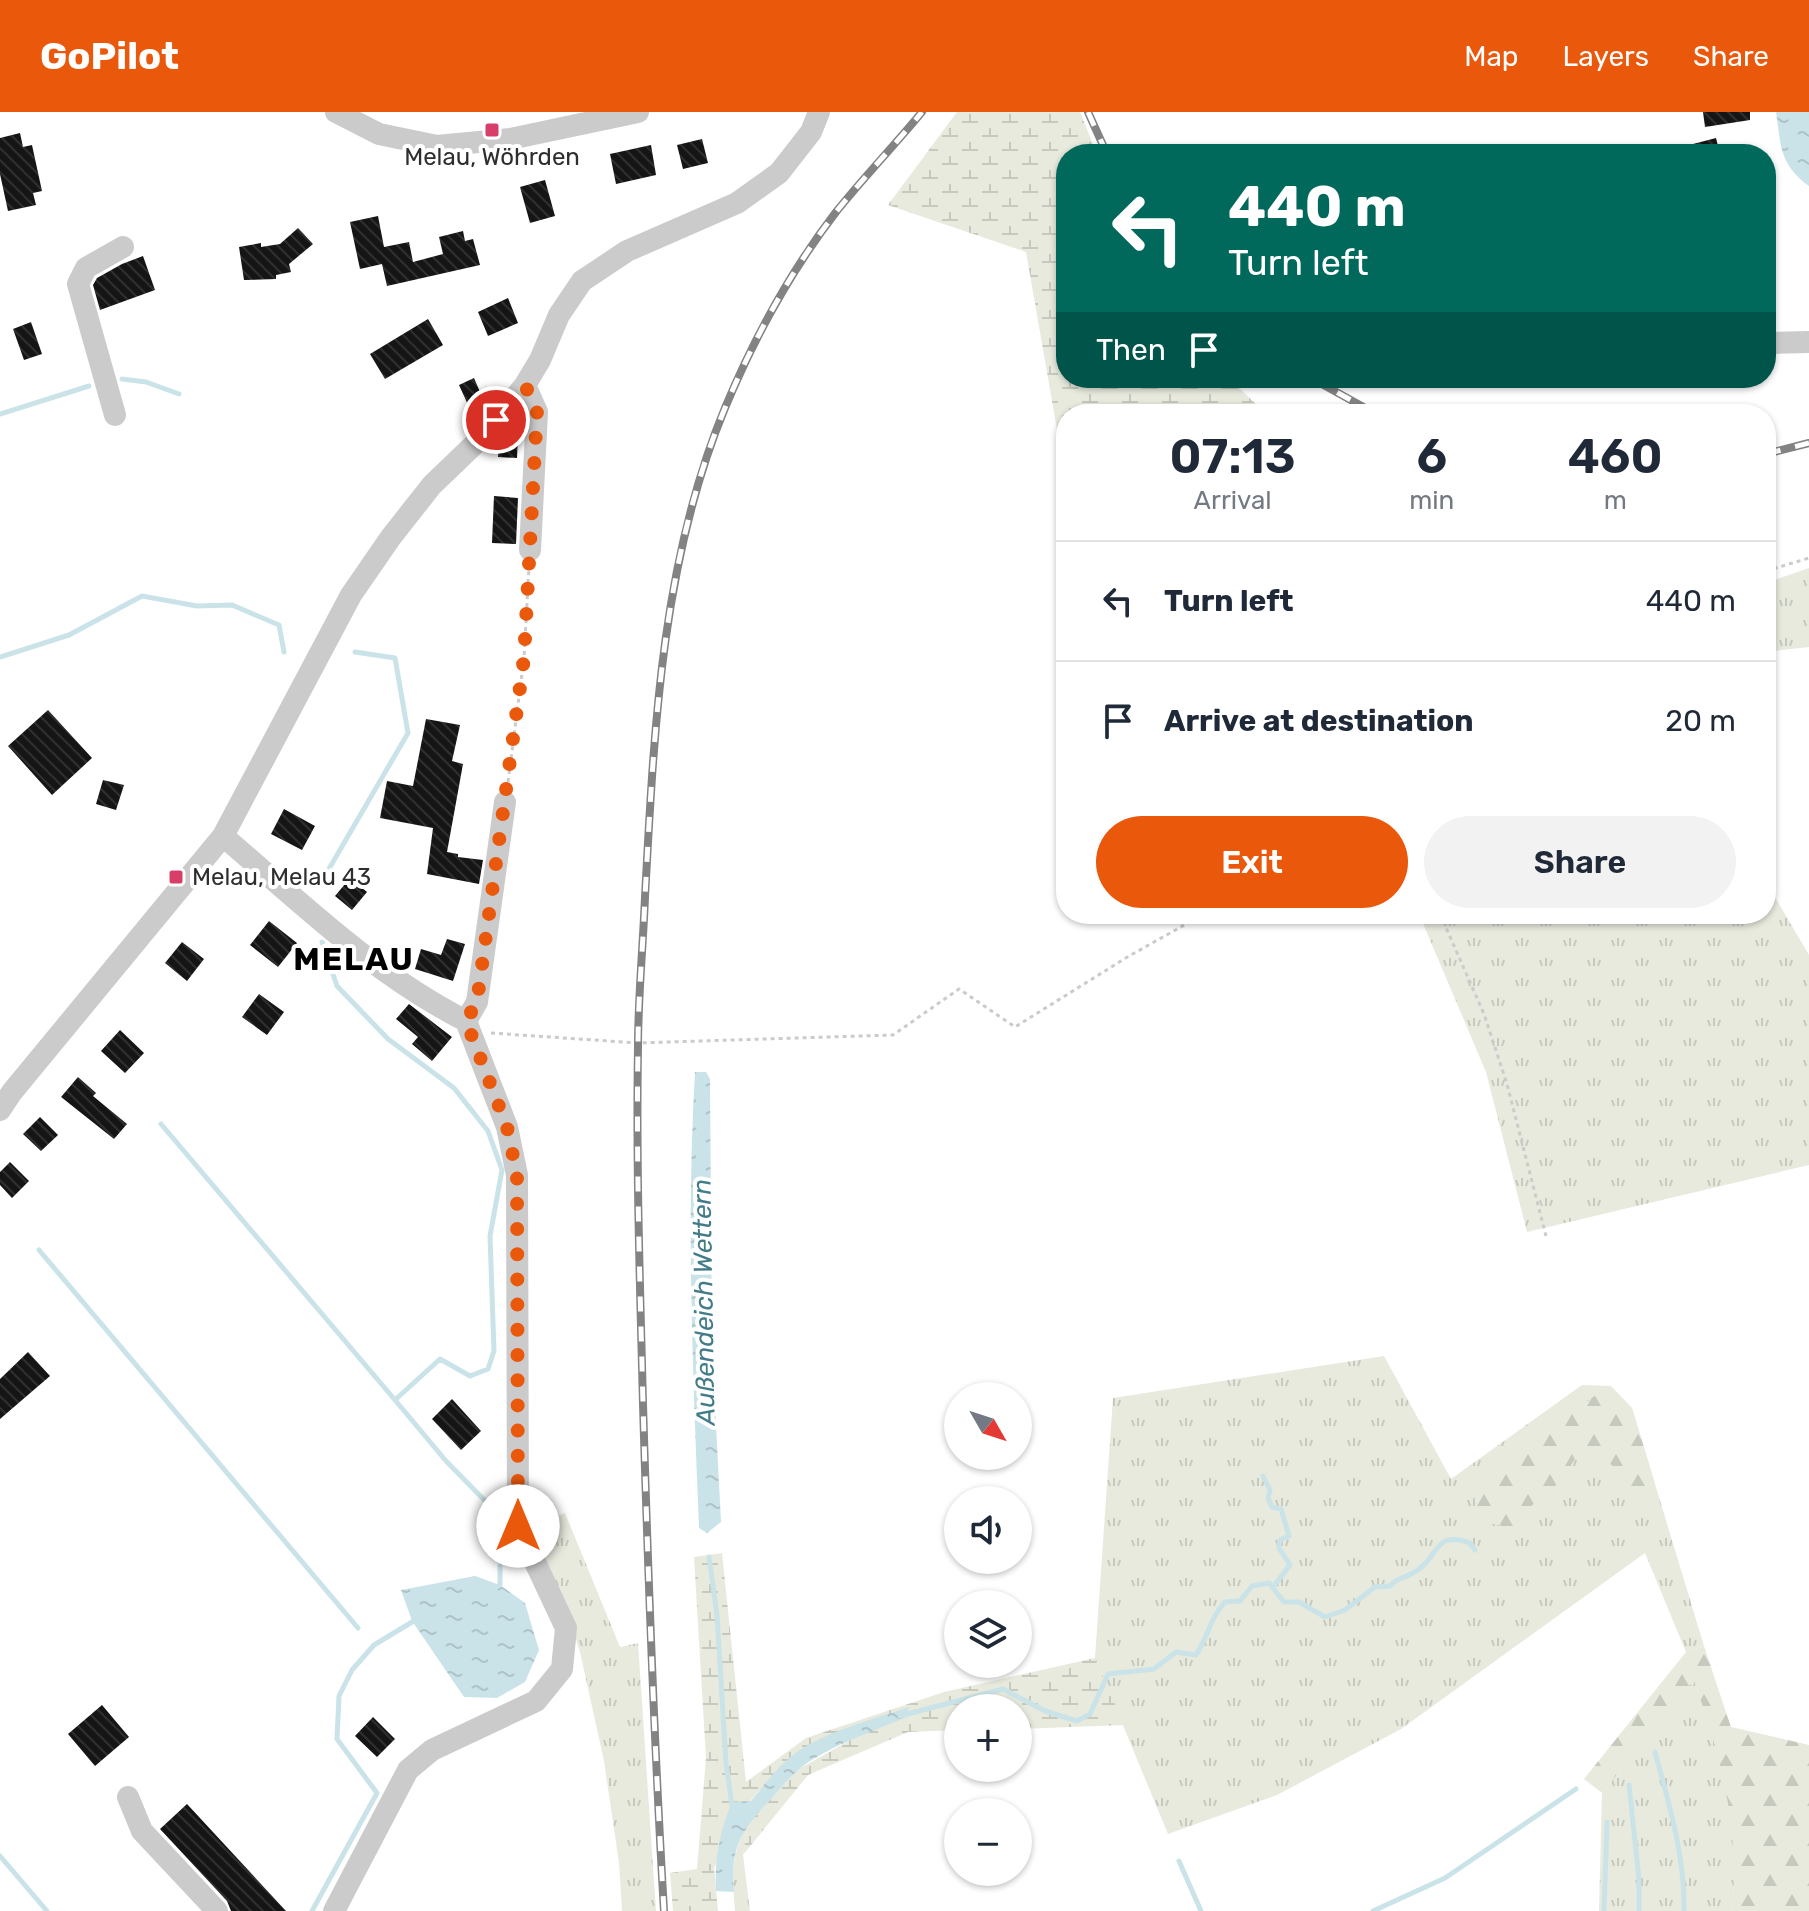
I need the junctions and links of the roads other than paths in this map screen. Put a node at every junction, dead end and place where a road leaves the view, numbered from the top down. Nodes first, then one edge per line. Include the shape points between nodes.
1 (336, 112) edge
2 (638, 112) edge
3 (818, 115) edge
4 (123, 247) dead end
5 (1809, 342) edge
6 (1776, 343) edge
7 (525, 385) junction
8 (115, 415) dead end
9 (530, 550) road end
10 (505, 802) road end
11 (223, 836) junction
12 (466, 1021) junction
13 (6, 1101) edge
14 (128, 1797) dead end
15 (217, 1911) edge
16 (334, 1911) edge

1 - 2 street via 379,134 437,146 510,139
3 - 7 street via 779,173 737,203 627,251 582,281
4 - 8 street via 86,268 78,284
5 - 6 street
7 - 9 street via 537,412
7 - 11 street via 432,485 351,595
10 - 12 street via 477,1002
11 - 12 street via 364,957
11 - 13 street
12 - 16 street via 507,1127 517,1175 518,1526 566,1628 562,1669 536,1701 432,1750 408,1770
14 - 15 street via 142,1831

